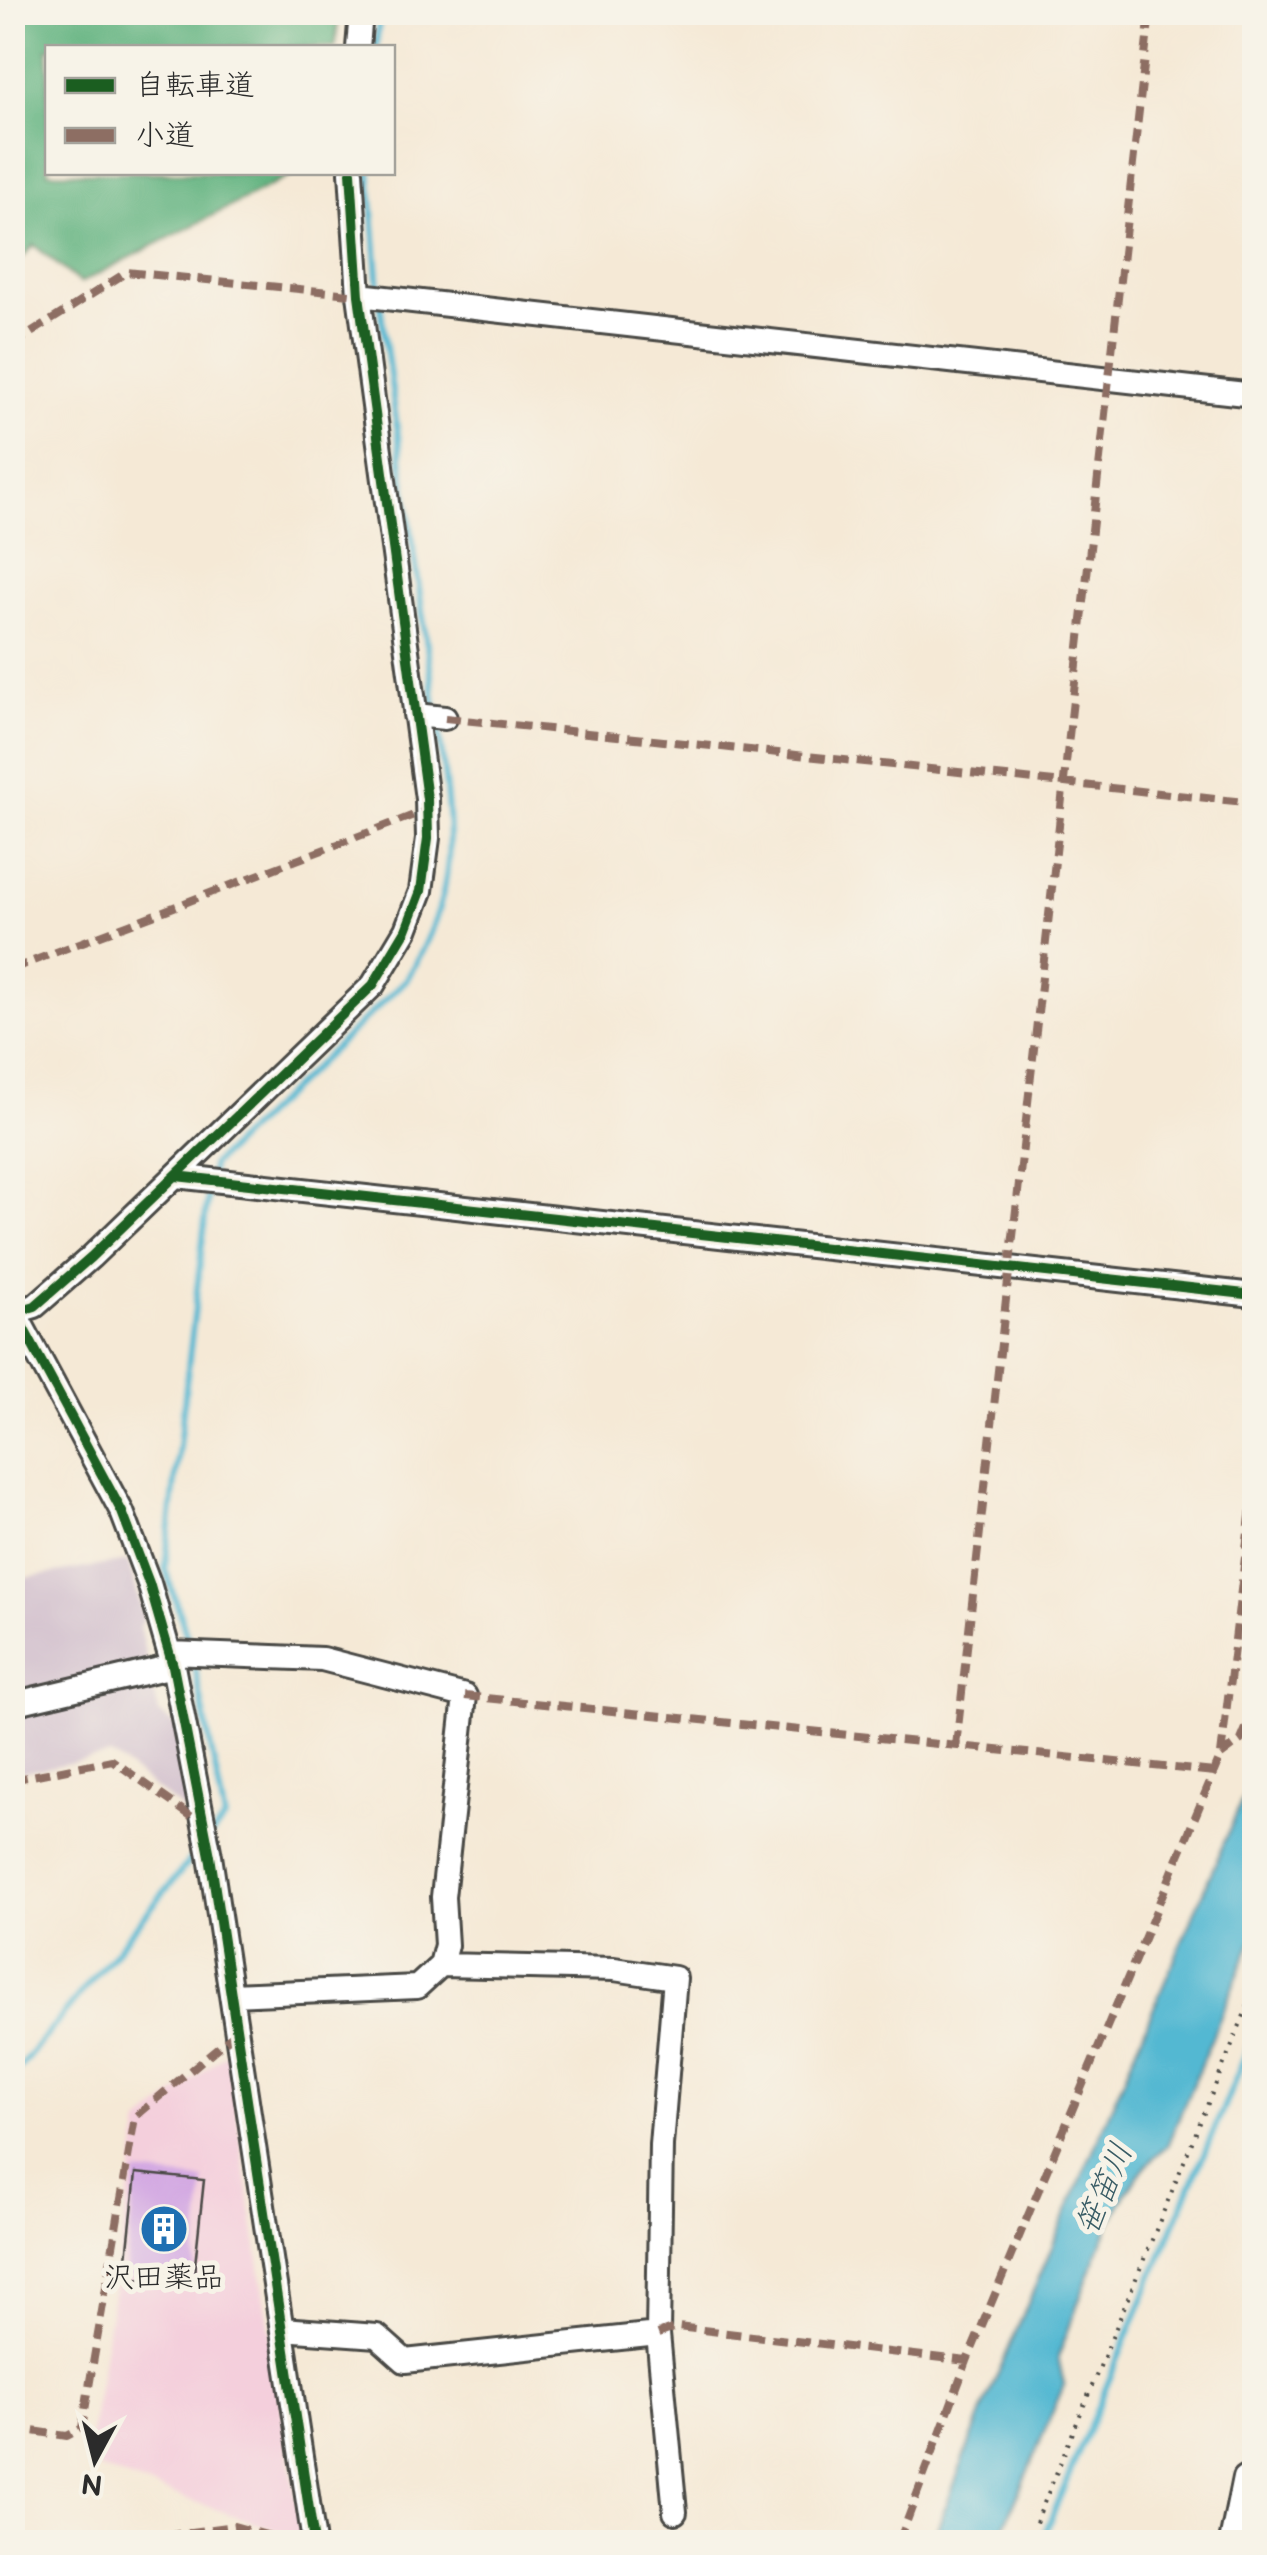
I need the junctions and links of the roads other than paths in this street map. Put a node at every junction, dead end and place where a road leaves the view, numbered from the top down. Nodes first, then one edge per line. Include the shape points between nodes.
1 (361, 12) edge
2 (358, 45) edge
3 (352, 175) edge
4 (373, 297) junction
5 (1254, 395) edge
6 (198, 1178) junction
7 (1254, 1295) edge
8 (13, 1311) edge
9 (183, 1656) junction
10 (12, 1704) edge
11 (441, 1965) junction
12 (231, 1996) junction
13 (282, 2330) junction
14 (658, 2334) junction
15 (1254, 2472) edge
16 (675, 2512) dead end
17 (1239, 2540) edge
18 (314, 2542) edge

1 - 2 street
3 - 4 street
4 - 5 street
4 - 6 street via 430,717 421,891 386,967
6 - 7 street
6 - 8 street via 43,1300
8 - 9 street via 122,1512
9 - 10 street
9 - 11 street via 322,1659 466,1696
9 - 12 street
11 - 12 street via 418,1987
11 - 14 street via 614,1969 674,1978 661,2145
12 - 13 street
13 - 14 street via 377,2336 405,2361
13 - 18 street
14 - 16 street
15 - 17 street via 1244,2478

